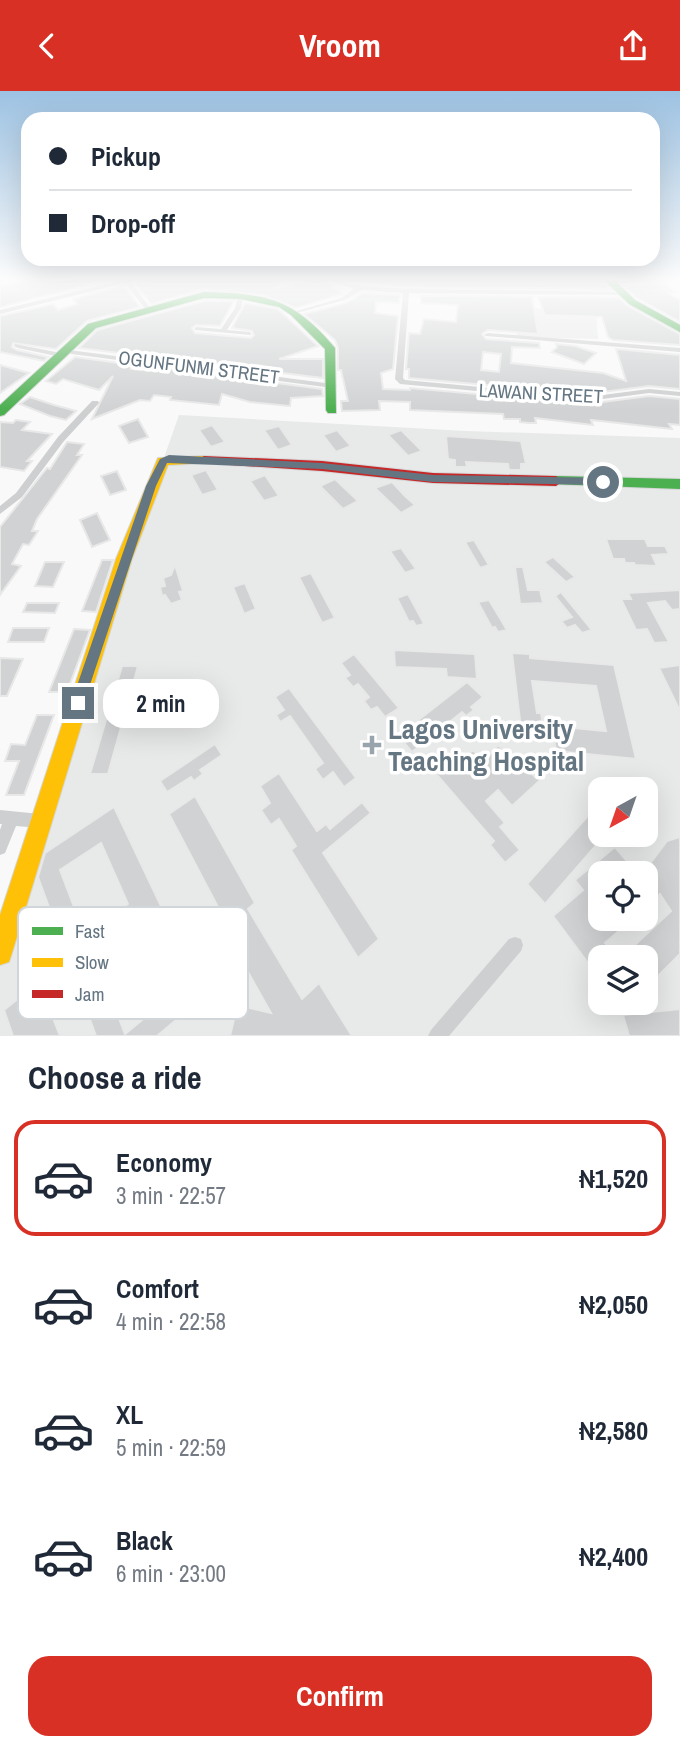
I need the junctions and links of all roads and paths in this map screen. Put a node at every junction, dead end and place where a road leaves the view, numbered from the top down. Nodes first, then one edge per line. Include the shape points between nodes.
1 (105, 322) edge
2 (229, 322) edge
3 (304, 322) edge
4 (403, 322) edge
5 (197, 329) dead end
6 (223, 331) junction
7 (249, 334) dead end
8 (488, 335) dead end
9 (18, 346) dead end
10 (680, 350) edge
11 (62, 353) junction
12 (333, 386) junction
13 (680, 394) edge
14 (95, 403) dead end
15 (4, 406) edge
16 (332, 410) dead end
17 (680, 484) edge
18 (0, 511) edge
19 (6, 818) edge
20 (40, 821) junction
21 (0, 848) edge
22 (515, 945) dead end
23 (0, 953) edge
24 (437, 1036) edge

1 - 11 street via 92,326
2 - 6 street
3 - 12 street via 330,348
4 - 13 street, LAWANI STREET via 400,380 410,385 587,399 649,391
5 - 6 street
6 - 7 street
8 - 10 street
9 - 11 street, OGUNFUNMI STREET
11 - 12 street, OGUNFUNMI STREET
11 - 15 street
12 - 16 street
14 - 18 street via 19,495
17 - 20 street via 433,478 322,466 163,461 124,559
19 - 20 street
19 - 21 street
20 - 23 street
22 - 24 street

